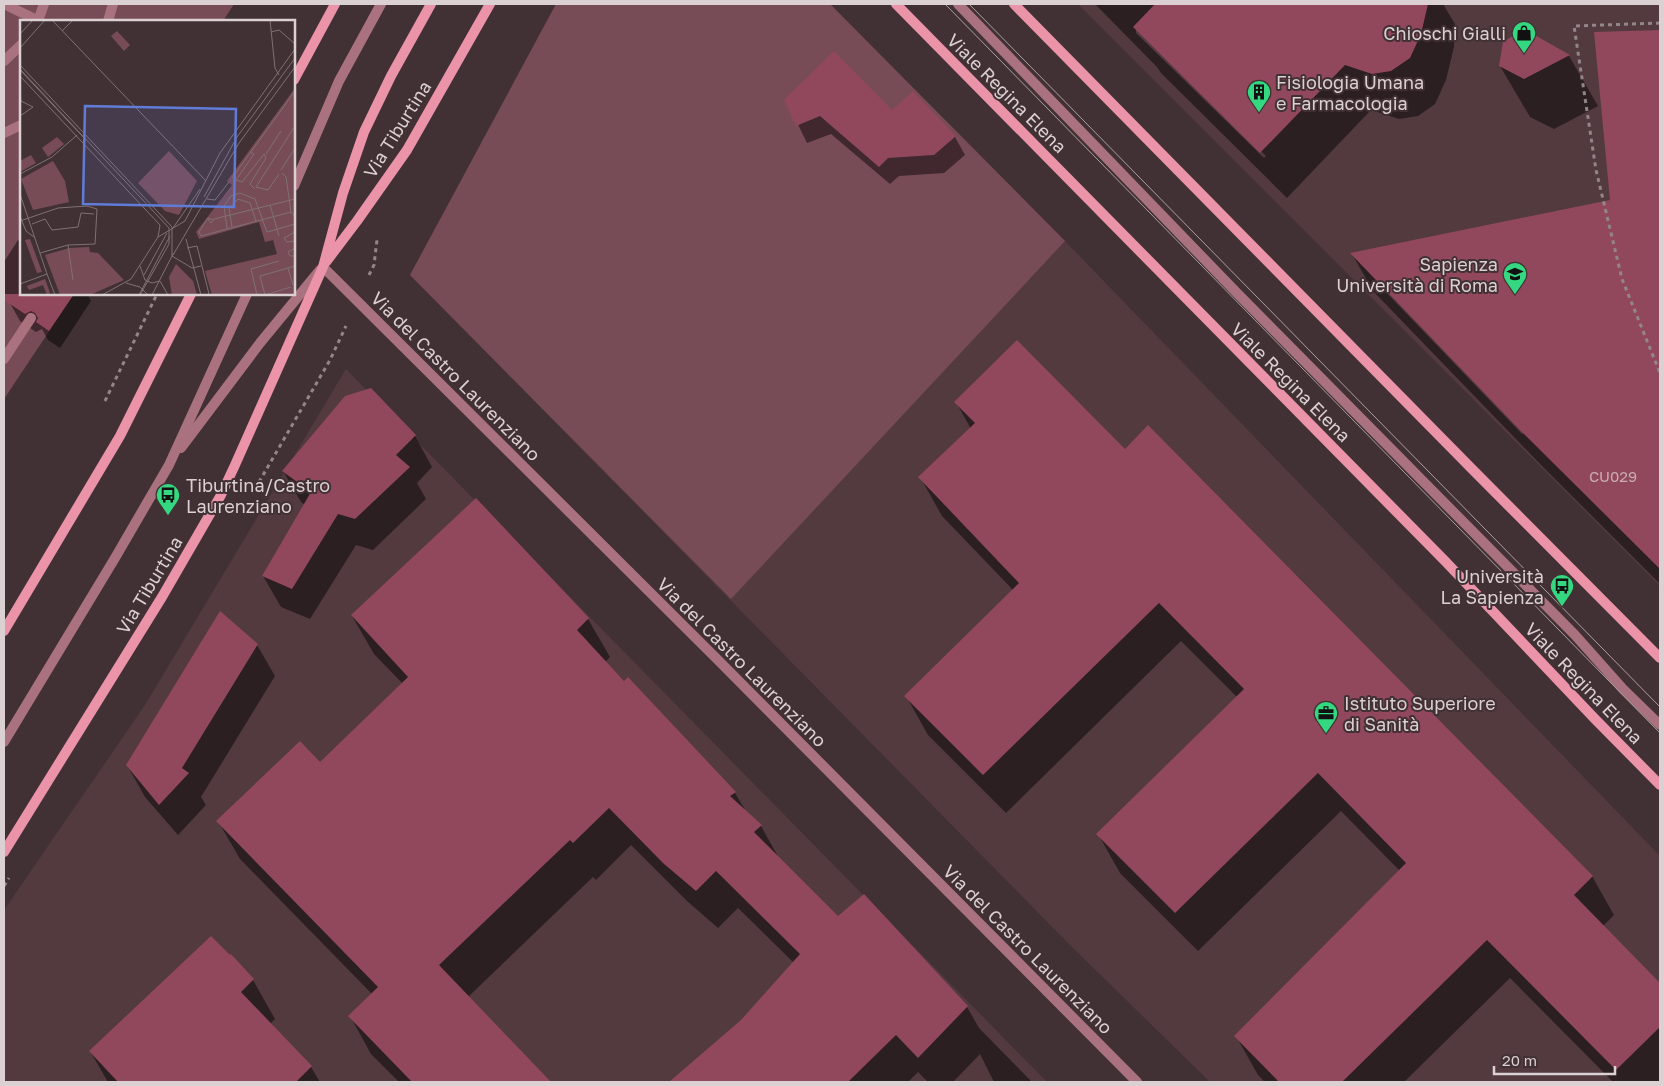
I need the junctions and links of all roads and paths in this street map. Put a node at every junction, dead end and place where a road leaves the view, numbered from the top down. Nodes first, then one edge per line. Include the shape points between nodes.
1 (4, 4) edge
2 (44, 4) edge
3 (114, 4) edge
4 (335, 4) edge
5 (381, 4) edge
6 (430, 4) edge
7 (490, 4) edge
8 (896, 4) edge
9 (958, 4) edge
10 (1014, 4) edge
11 (36, 20) edge
12 (38, 20) edge
13 (108, 20) edge
14 (1660, 23) edge
15 (20, 46) edge
16 (4, 61) edge
17 (295, 75) edge
18 (20, 125) edge
19 (4, 133) edge
20 (295, 184) edge
21 (323, 267) junction
22 (157, 295) edge
23 (190, 295) edge
24 (248, 295) edge
25 (31, 318) dead end
26 (4, 359) edge
27 (1660, 373) edge
28 (103, 404) dead end
29 (169, 465) junction
30 (4, 631) edge
31 (1660, 658) edge
32 (1660, 725) edge
33 (4, 742) edge
34 (1660, 785) edge
35 (4, 852) edge
36 (1137, 1082) edge

1 - 11 street
2 - 12 street
3 - 13 street
4 - 17 main road
5 - 20 street via 339,81
6 - 21 main road, Via Tiburtina via 364,132 340,202
7 - 21 main road, Via Tiburtina via 406,150
8 - 34 main road, Viale Regina Elena via 1438,554
9 - 32 street, Viale Regina Elena
10 - 31 main road
14 - 27 path via 1574,26 1596,170 1622,279
15 - 16 street
18 - 19 street
21 - 29 street, Via Tiburtina via 260,343
21 - 35 main road, Via Tiburtina via 221,495 162,597
21 - 36 street, Via del Castro Laurenziano
22 - 28 path
23 - 30 main road via 120,436
24 - 29 street, Via Tiburtina
25 - 26 street
29 - 33 street, Via Tiburtina

